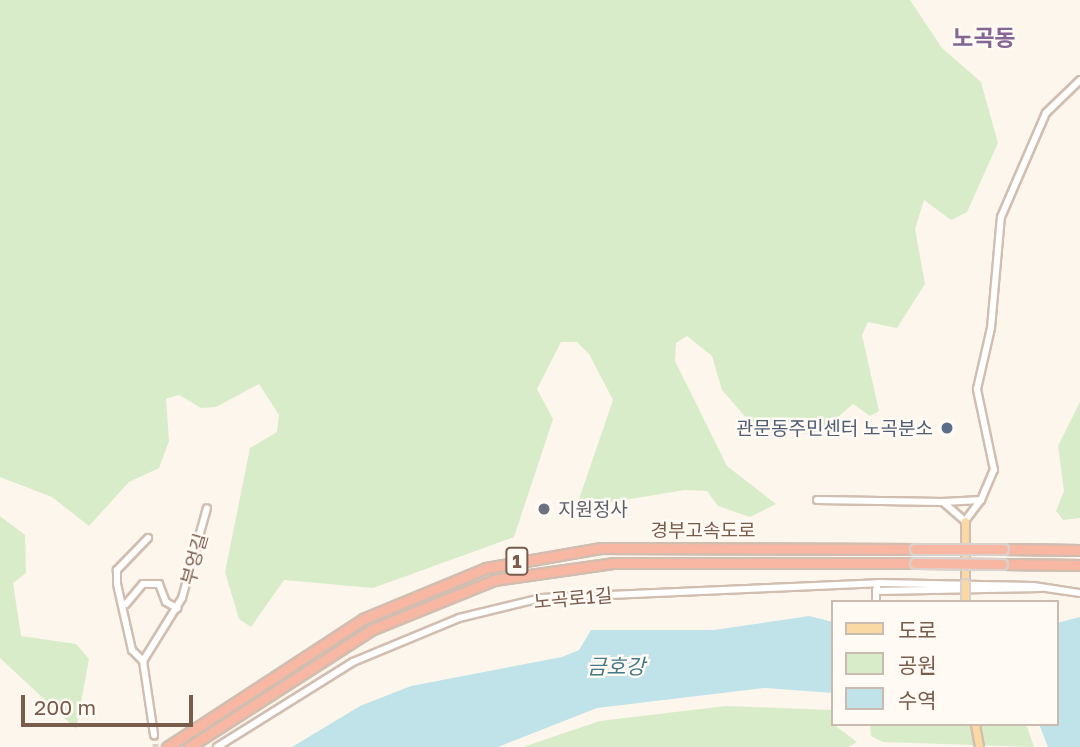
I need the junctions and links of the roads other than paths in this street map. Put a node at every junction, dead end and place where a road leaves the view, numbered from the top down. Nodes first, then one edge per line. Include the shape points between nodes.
1 (1080, 80) edge
2 (817, 500) dead end
3 (981, 500) junction
4 (943, 502) junction
5 (207, 508) dead end
6 (965, 521) junction
7 (148, 538) dead end
8 (1080, 550) edge
9 (1080, 565) edge
10 (878, 583) junction
11 (965, 583) junction
12 (1041, 588) junction
13 (876, 591) junction
14 (1080, 593) edge
15 (876, 600) edge
16 (965, 600) edge
17 (126, 604) junction
18 (177, 608) junction
19 (143, 661) junction
20 (975, 726) edge
21 (154, 735) tunnel mouth
22 (167, 747) edge
23 (189, 747) edge
24 (217, 747) edge
25 (979, 747) edge

1 - 3 street via 1045,113 1001,217 991,328 977,389 994,470
2 - 4 street
3 - 4 street
3 - 6 street
4 - 6 street
5 - 18 street, 부엉길
6 - 11 main road via 970,532
7 - 17 street via 117,570
8 - 22 highway, 경부고속도로 / 1, bridge via 601,548 486,568 363,620
9 - 23 highway, 경부고속도로 / 1, bridge via 613,563 502,578 373,629
10 - 11 street, 노곡로1길
10 - 13 street
10 - 24 street, 노곡로1길 via 541,598 471,615 353,662
11 - 12 street, 노곡로1길
11 - 16 main road, bridge
12 - 13 street
12 - 14 street
13 - 15 street
17 - 18 street, 부엉길 via 143,584 159,584 166,602
17 - 19 street via 132,650
18 - 19 street, 부엉길
19 - 21 street
20 - 25 main road

